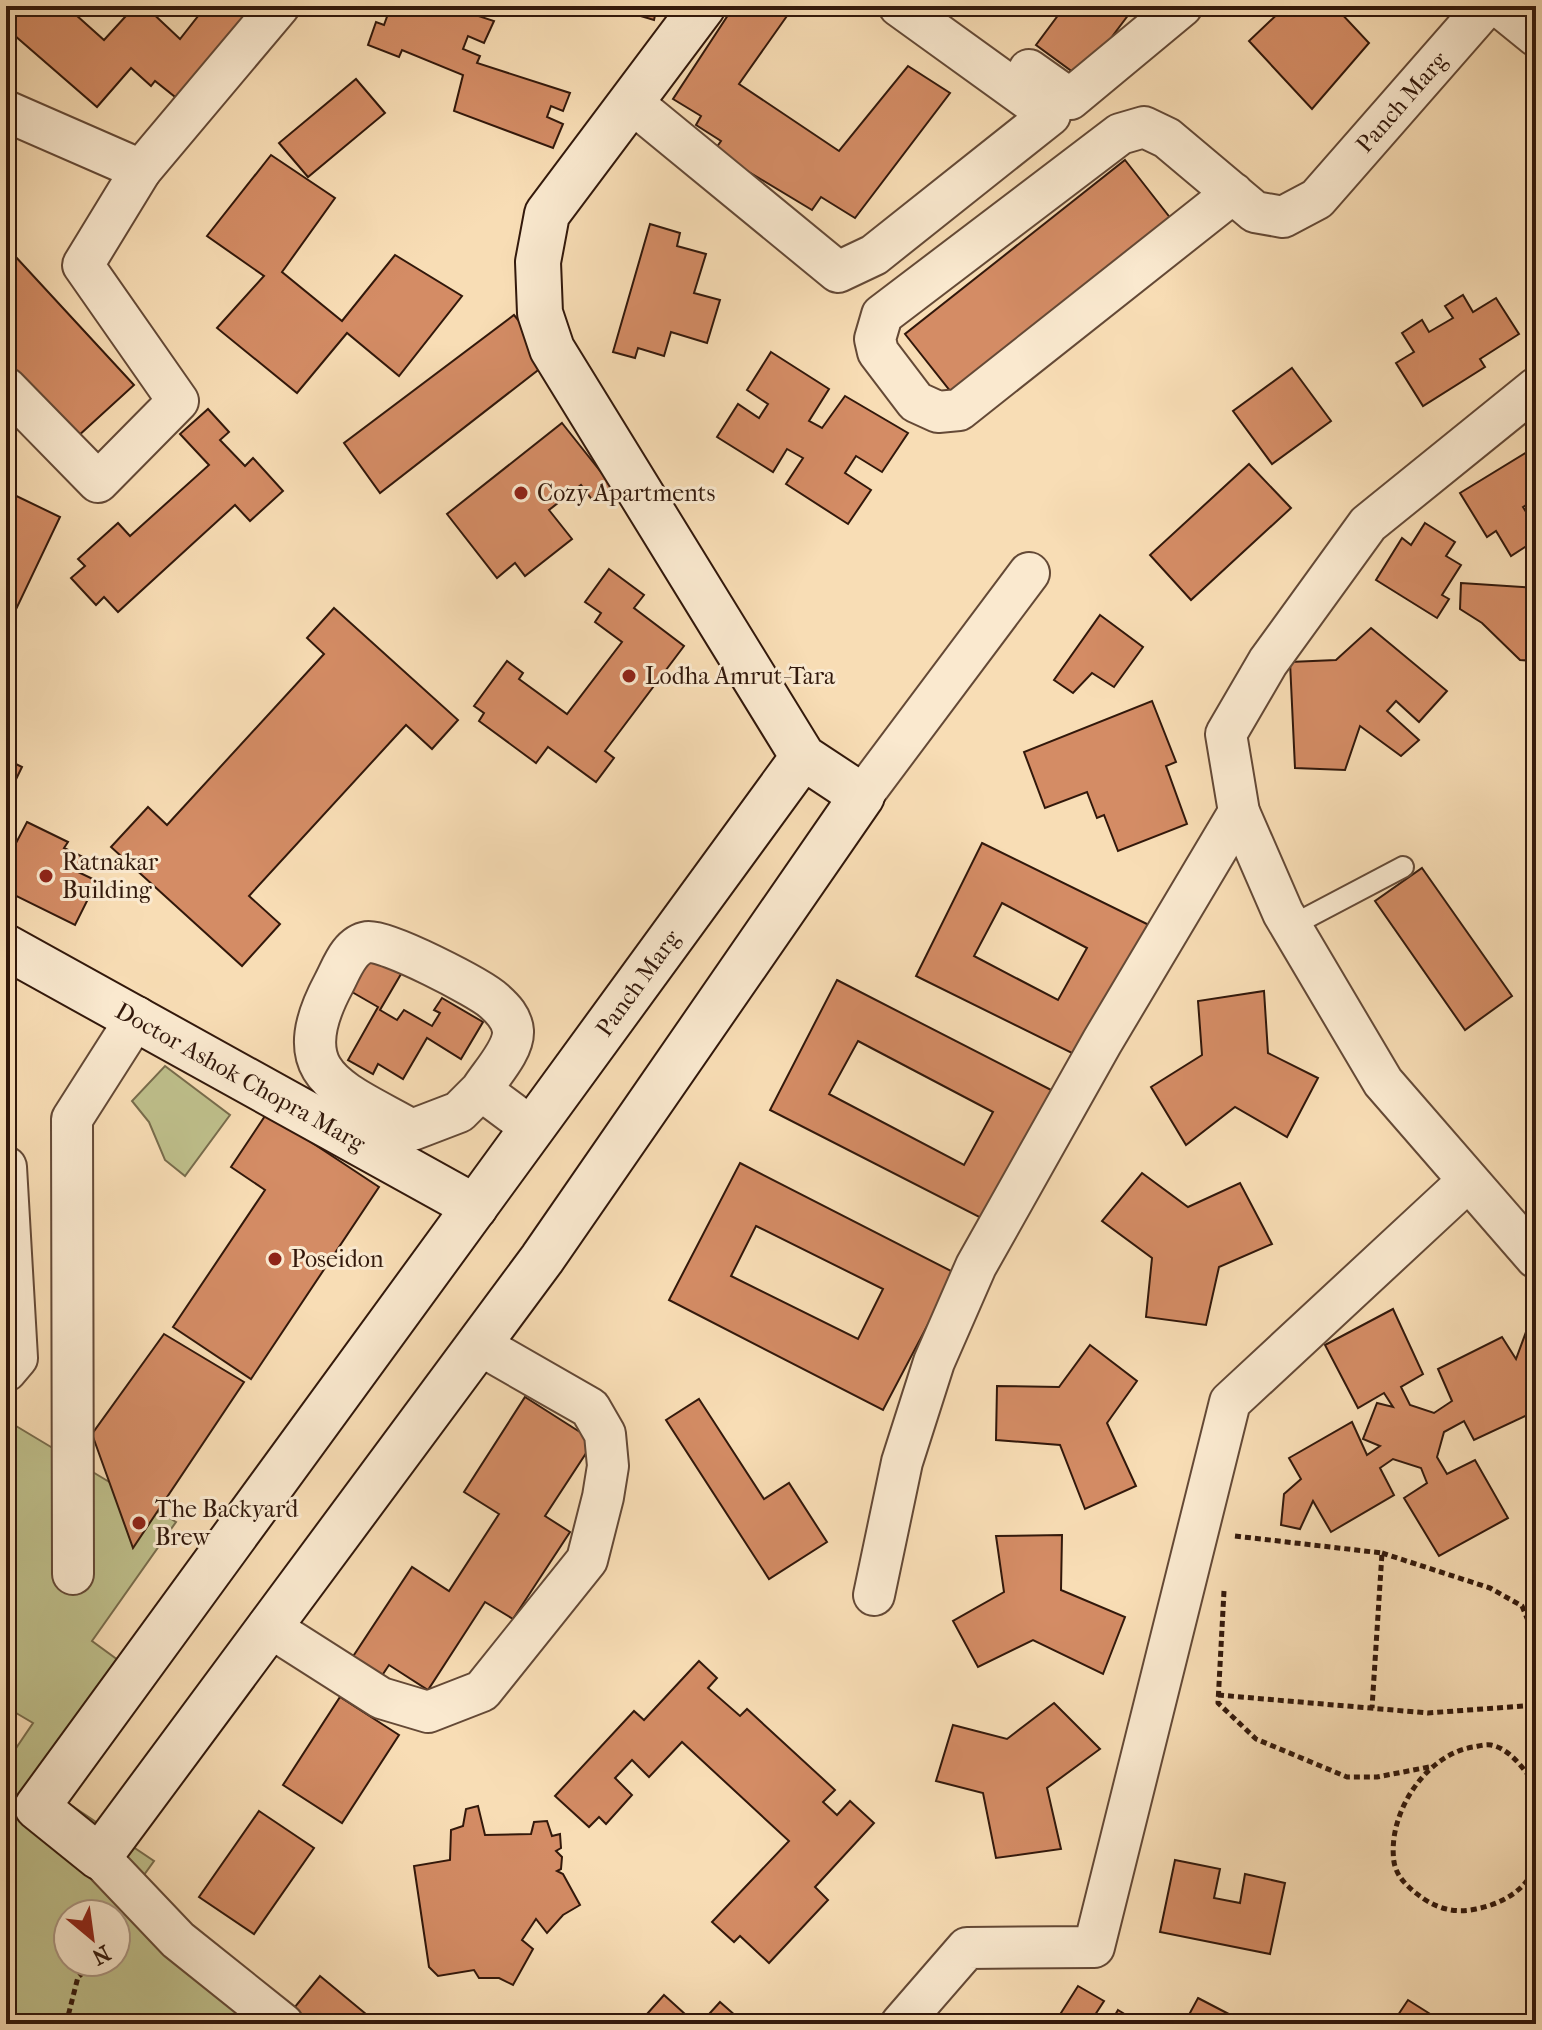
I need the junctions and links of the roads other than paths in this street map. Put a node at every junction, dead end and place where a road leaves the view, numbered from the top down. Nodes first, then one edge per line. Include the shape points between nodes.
1 (279, 6) edge
2 (703, 6) edge
3 (899, 6) edge
4 (941, 6) edge
5 (1182, 6) edge
6 (1486, 6) edge
7 (1499, 6) edge
8 (1536, 36) edge
9 (631, 102) junction
10 (6, 111) edge
11 (141, 170) junction
12 (1233, 193) junction
13 (6, 388) edge
14 (1536, 388) edge
15 (1029, 573) dead end
16 (803, 757) junction
17 (862, 796) junction
18 (1239, 812) junction
19 (1403, 867) dead end
20 (1291, 926) junction
21 (6, 947) edge
22 (137, 1017) junction
23 (481, 1090) junction
24 (532, 1128) junction
25 (6, 1167) edge
26 (1468, 1181) junction
27 (475, 1207) junction
28 (1536, 1258) edge
29 (478, 1344) junction
30 (6, 1371) edge
31 (73, 1574) dead end
32 (874, 1595) dead end
33 (268, 1626) junction
34 (99, 1857) junction
35 (283, 2024) edge
36 (901, 2024) edge

1 - 11 street
2 - 9 street
3 - 9 street via 1050,115 874,255 838,272
4 - 5 street via 1070,99
6 - 12 street, Panch Marg via 1317,199 1283,217 1255,212
7 - 8 street
9 - 16 street via 547,214 538,262 540,313 552,349
10 - 11 street
11 - 13 street via 83,265 178,401 98,482
12 - 12 street via 1167,138 1144,127 1120,134 882,315 875,339 878,352 916,402 938,412 959,410
14 - 18 street via 1368,524 1268,662 1226,734
15 - 17 street
16 - 17 street
16 - 24 street, Panch Marg
17 - 29 street
18 - 20 street
18 - 32 street via 976,1266 934,1362 902,1462
19 - 20 lane
20 - 26 street via 1383,1082
21 - 22 street, Doctor Ashok Chopra Marg
22 - 27 street, Doctor Ashok Chopra Marg
22 - 31 street via 72,1119
23 - 23 street via 459,1112 412,1130 332,1084 313,1040 317,1013 351,951 367,942 387,943 491,998 508,1015 513,1033
23 - 24 street
24 - 27 street, Panch Marg
25 - 30 street via 17,1358
26 - 28 street
26 - 36 street via 1230,1402 1094,1947 967,1948
27 - 34 street, Panch Marg via 37,1807
29 - 33 street
29 - 33 street via 590,1408 605,1434 608,1466 587,1560 482,1691 428,1712 381,1698
33 - 34 street
34 - 35 street via 178,1940

